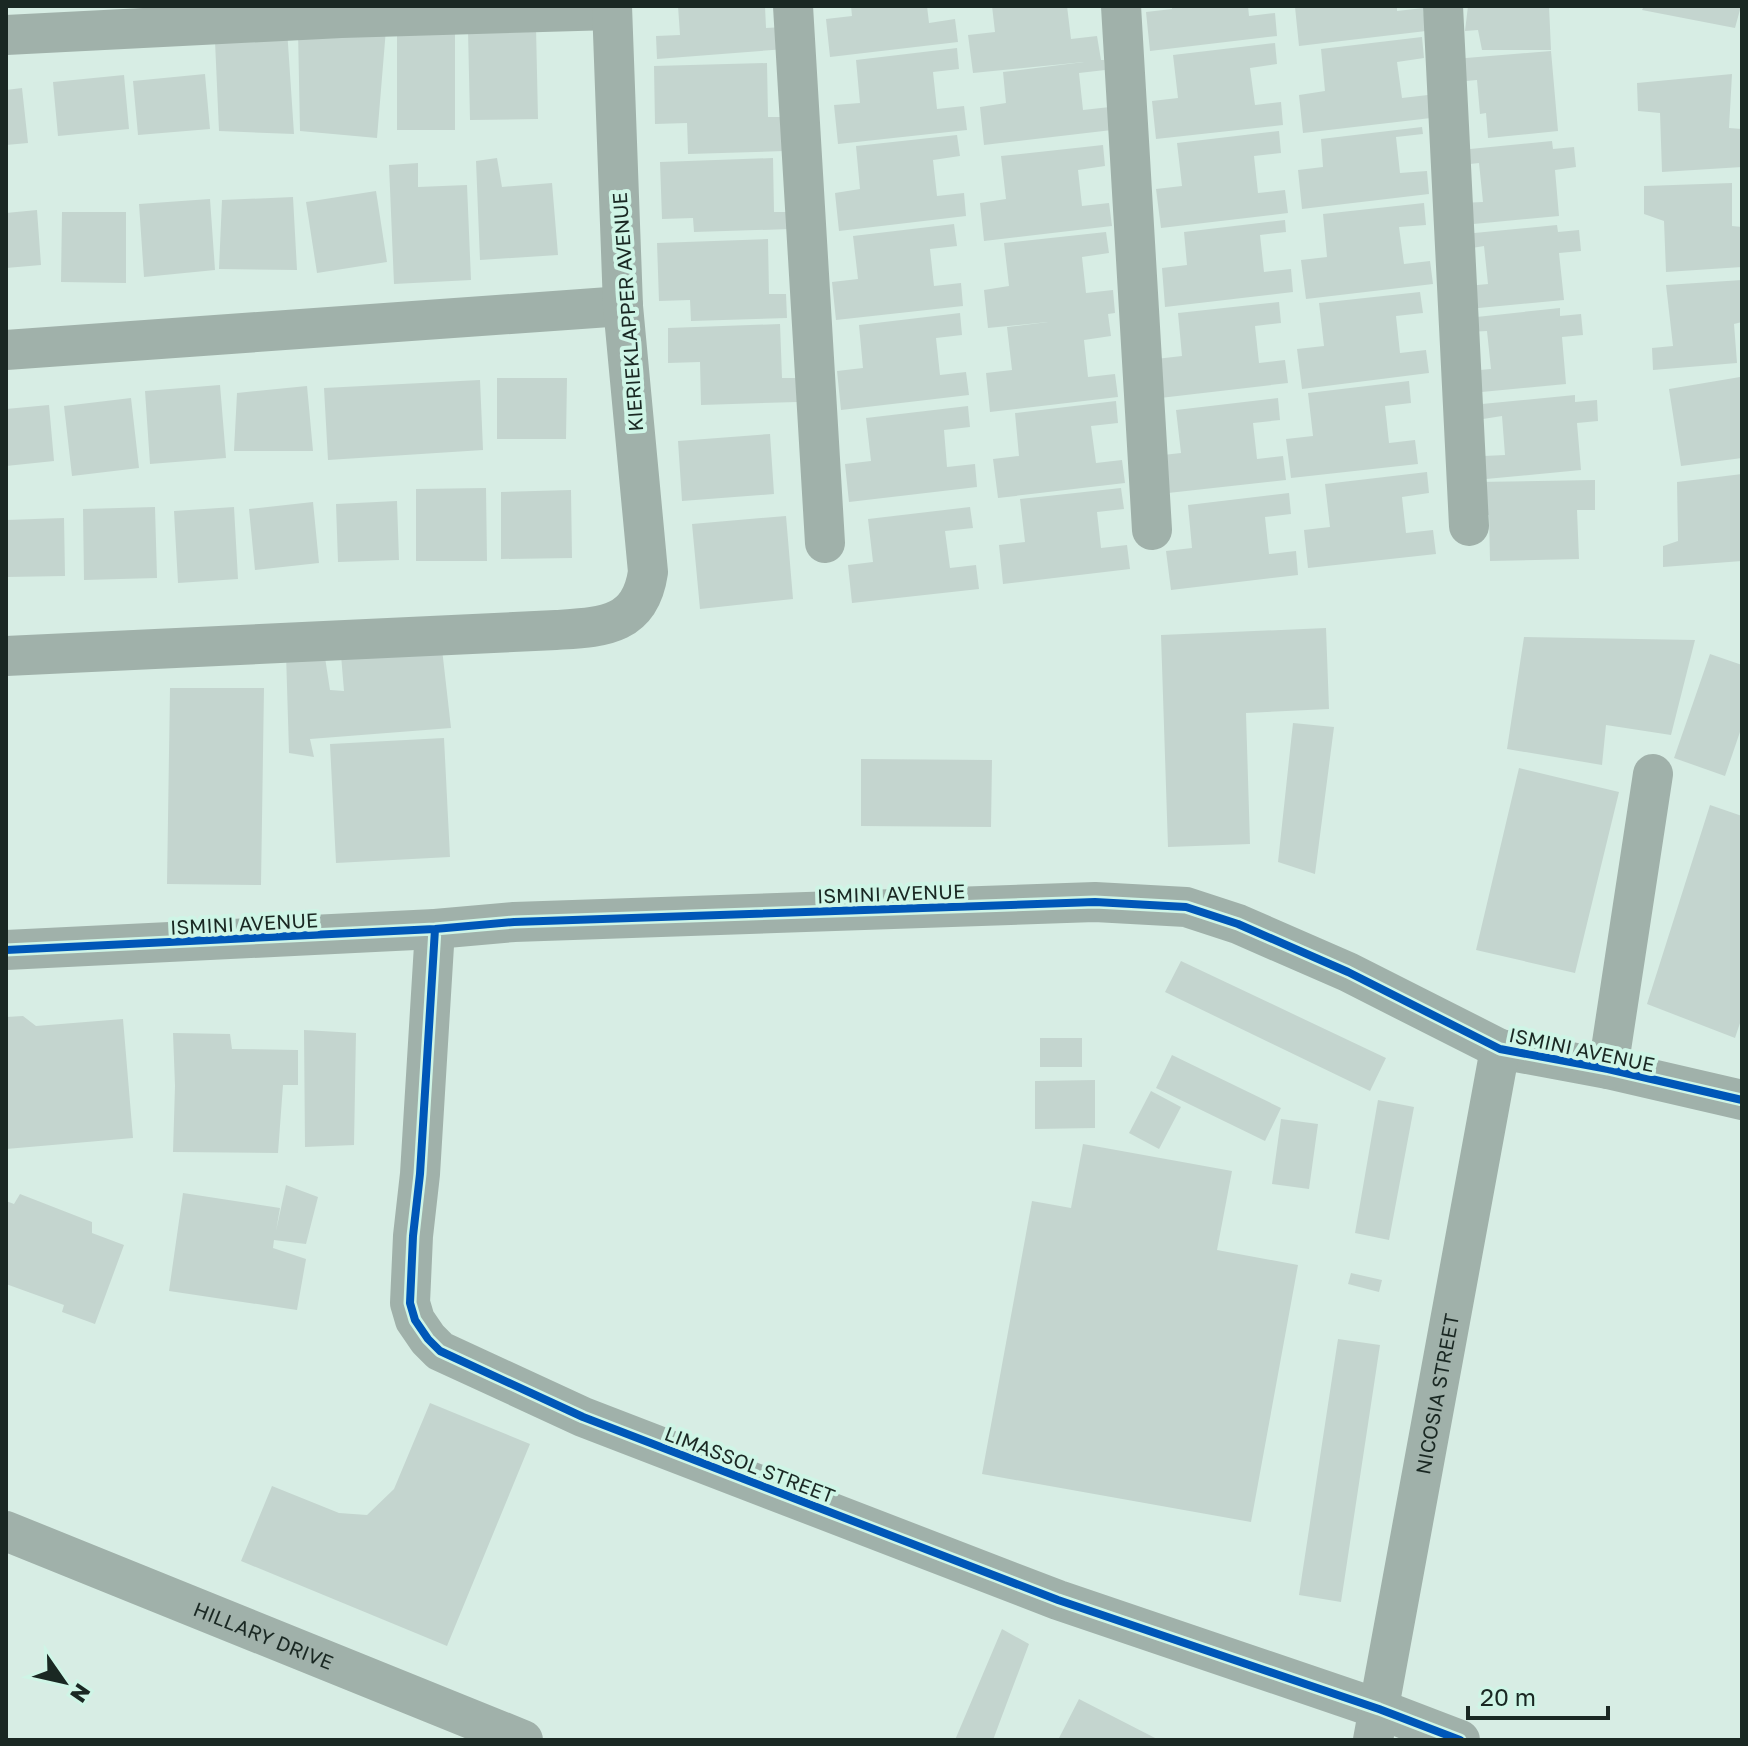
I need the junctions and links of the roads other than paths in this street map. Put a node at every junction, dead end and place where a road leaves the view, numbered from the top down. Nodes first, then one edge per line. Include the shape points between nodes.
1 (793, 6) edge
2 (1121, 6) edge
3 (1443, 6) edge
4 (612, 8) edge
5 (6, 35) edge
6 (623, 306) junction
7 (6, 350) edge
8 (1469, 526) dead end
9 (1152, 530) dead end
10 (825, 543) dead end
11 (6, 656) edge
12 (1653, 774) dead end
13 (435, 929) junction
14 (6, 950) edge
15 (1500, 1049) junction
16 (1608, 1069) junction
17 (1742, 1100) edge
18 (6, 1531) edge
19 (1376, 1724) edge
20 (523, 1740) edge
21 (1460, 1740) edge

1 - 10 street
2 - 9 street
3 - 8 street
4 - 5 street
4 - 6 street, KIERIEKLAPPER AVENUE
6 - 7 street
6 - 11 street, KIERIEKLAPPER AVENUE via 648,572 642,595 618,621 556,630
12 - 16 street
13 - 14 street, ISMINI AVENUE
13 - 15 street, ISMINI AVENUE via 1079,902 1186,907 1348,972
13 - 19 street, LIMASSOL STREET via 410,1303 415,1320 440,1351 583,1417
15 - 16 street, ISMINI AVENUE
15 - 19 street, NICOSIA STREET
16 - 17 street, ISMINI AVENUE
18 - 20 street, HILLARY DRIVE
19 - 21 street, LIMASSOL STREET

